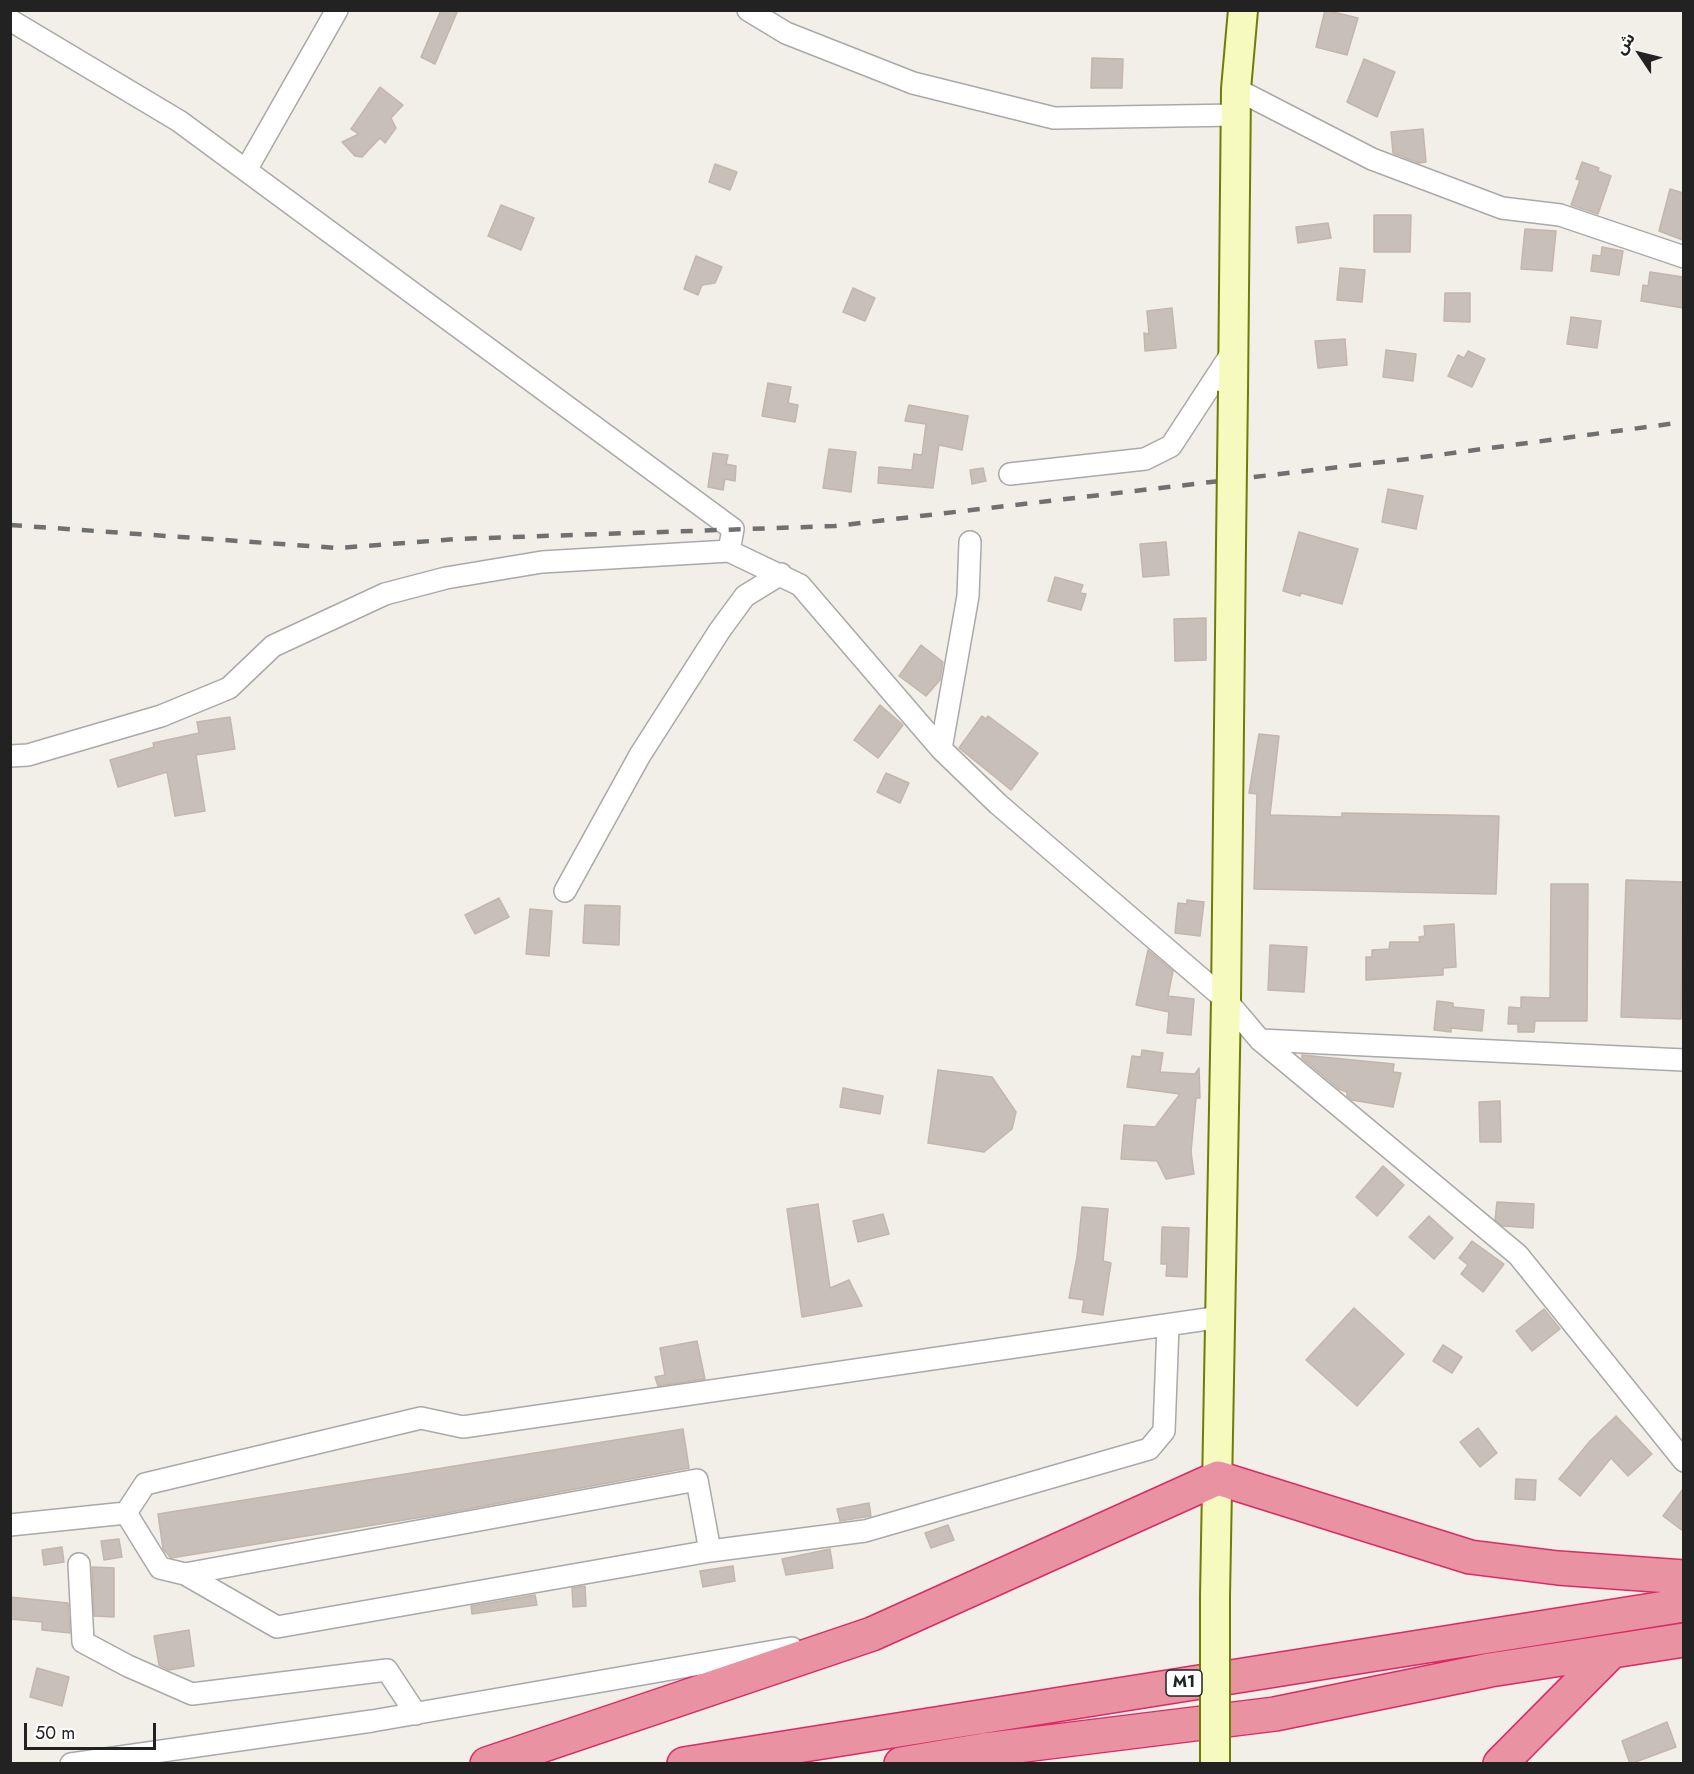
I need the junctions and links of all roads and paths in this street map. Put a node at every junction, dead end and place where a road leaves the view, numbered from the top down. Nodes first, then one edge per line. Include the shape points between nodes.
1 (337, 10) edge
2 (748, 10) edge
3 (1244, 10) edge
4 (10, 20) edge
5 (1236, 102) junction
6 (246, 170) junction
7 (1683, 257) edge
8 (1235, 348) junction
9 (1010, 474) dead end
10 (970, 542) dead end
11 (729, 551) junction
12 (781, 574) junction
13 (941, 749) junction
14 (10, 756) edge
15 (565, 891) dead end
16 (1226, 1000) junction
17 (1260, 1040) junction
18 (1683, 1060) edge
19 (1221, 1317) junction
20 (1168, 1326) junction
21 (1683, 1461) edge
22 (1218, 1478) junction
23 (126, 1513) junction
24 (10, 1526) edge
25 (710, 1551) junction
26 (79, 1564) dead end
27 (185, 1574) junction
28 (1683, 1577) edge
29 (1683, 1605) edge
30 (872, 1634) junction
31 (1683, 1640) edge
32 (1611, 1652) junction
33 (416, 1714) junction
34 (71, 1764) edge
35 (487, 1764) edge
36 (684, 1764) edge
37 (901, 1764) edge
38 (1215, 1764) edge
39 (1500, 1764) edge

1 - 6 street
2 - 5 street via 786,33 913,83 1054,118
3 - 5 main road
4 - 6 street via 179,121
5 - 7 street via 1502,208 1560,215
5 - 8 main road
6 - 11 street via 732,530
8 - 9 street via 1171,446 1145,459
8 - 16 main road, bridge
10 - 13 street via 968,596
11 - 12 street
11 - 14 street via 542,562 446,578 385,594 273,646 229,688 161,716 28,755
12 - 13 street via 800,585
12 - 15 street via 745,596 720,630 640,755
13 - 16 street via 998,804
16 - 17 street
16 - 19 main road
17 - 18 street
17 - 21 street via 1518,1255
19 - 20 street
19 - 22 main road
20 - 23 street via 463,1427 421,1418 145,1484
20 - 25 street via 1164,1431 1149,1449 865,1532
22 - 28 highway via 1470,1557
22 - 30 highway
22 - 38 main road, bridge
23 - 24 street
23 - 27 street via 160,1568
25 - 27 street via 277,1627
25 - 27 street via 697,1480
26 - 33 street via 83,1642 128,1666 192,1694 387,1670
29 - 36 highway, M1
30 - 33 street
30 - 35 highway
31 - 32 highway, M1
32 - 37 highway, M1 via 1490,1670 1275,1714
32 - 39 highway
33 - 34 street

